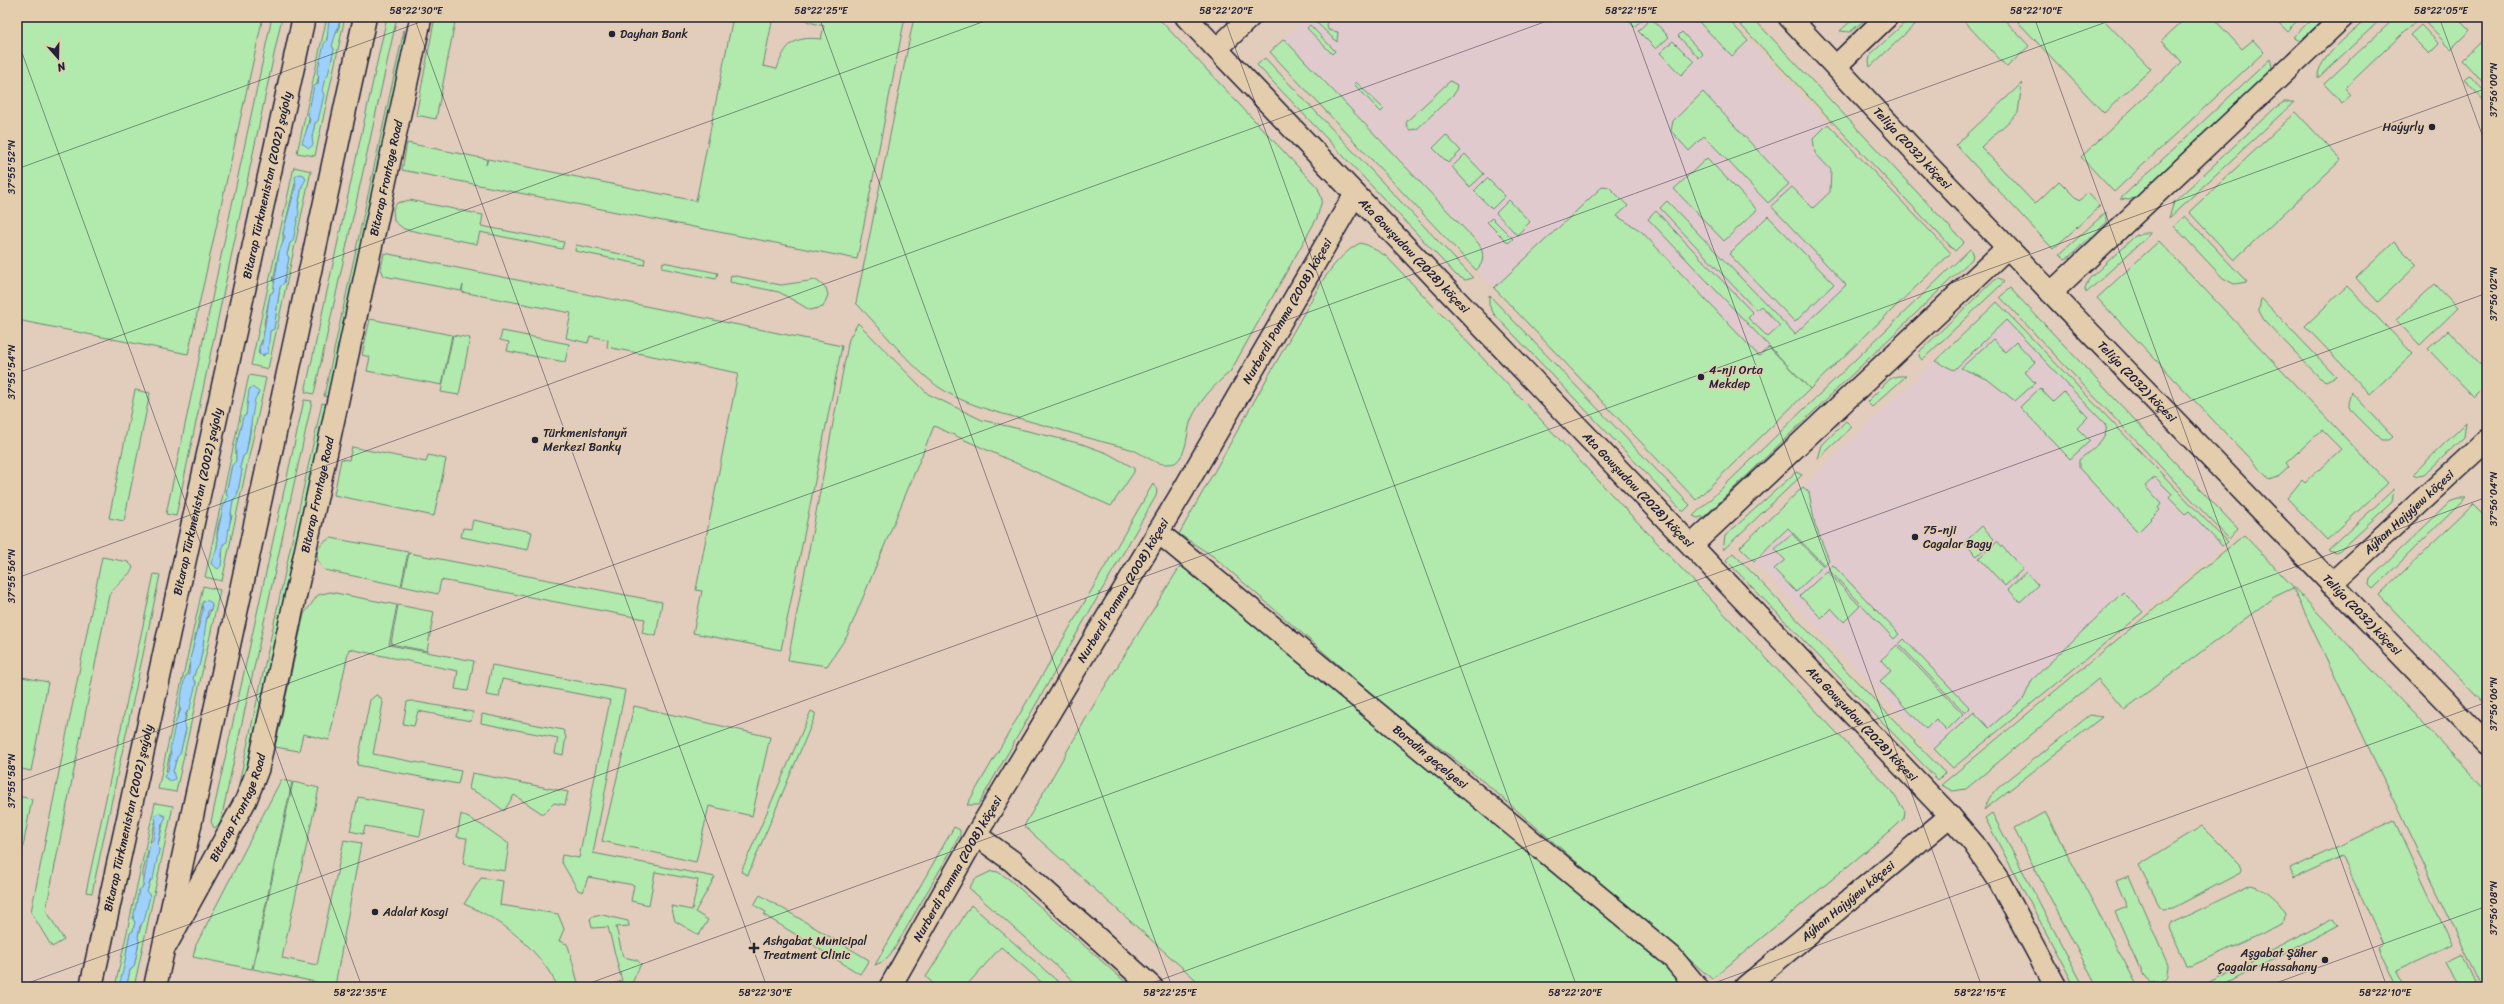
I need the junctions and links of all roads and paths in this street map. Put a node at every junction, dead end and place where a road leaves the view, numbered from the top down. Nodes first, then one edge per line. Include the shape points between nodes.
1 (304, 17) edge
2 (365, 17) edge
3 (421, 17) edge
4 (1186, 17) edge
5 (1250, 17) edge
6 (1789, 17) edge
7 (1887, 17) edge
8 (2343, 17) edge
9 (1217, 49) junction
10 (1836, 66) junction
11 (1355, 194) junction
12 (2007, 248) junction
13 (2051, 293) junction
14 (2487, 440) edge
15 (1158, 532) junction
16 (1692, 545) junction
17 (2331, 584) junction
18 (2487, 744) edge
19 (1950, 816) junction
20 (976, 835) junction
21 (162, 953) junction
22 (91, 987) edge
23 (155, 987) edge
24 (890, 987) edge
25 (1152, 987) edge
26 (1697, 987) edge
27 (1746, 987) edge
28 (2056, 987) edge

1 - 22 main road, Bitarap Türkmenistan (2002) şaýoly
2 - 21 main road
3 - 21 street, Bitarap Frontage Road via 258,770 246,800
4 - 9 street, Ata Gowşudow (2028) köçesi
5 - 9 street
6 - 10 street, Teliýa (2032) köçesi
7 - 10 street
8 - 13 street
9 - 11 street, Ata Gowşudow (2028) köçesi
10 - 12 street, Teliýa (2032) köçesi
11 - 15 street, Nurberdi Pomma (2008) köçesi
11 - 16 street, Ata Gowşudow (2028) köçesi
12 - 13 street, Teliýa (2032) köçesi
12 - 16 street
13 - 17 street, Teliýa (2032) köçesi
14 - 17 street, Aýhan Hajyýew köçesi
15 - 20 street, Nurberdi Pomma (2008) köçesi
15 - 26 street, Borodin geçelgesi via 1671,956
16 - 19 street, Ata Gowşudow (2028) köçesi
17 - 18 street, Teliýa (2032) köçesi
19 - 27 street, Aýhan Hajyýew köçesi
19 - 28 street, Ata Gowşudow (2028) köçesi via 1974,844 1998,879
20 - 24 street, Nurberdi Pomma (2008) köçesi
20 - 25 street via 1012,861
21 - 23 main road

